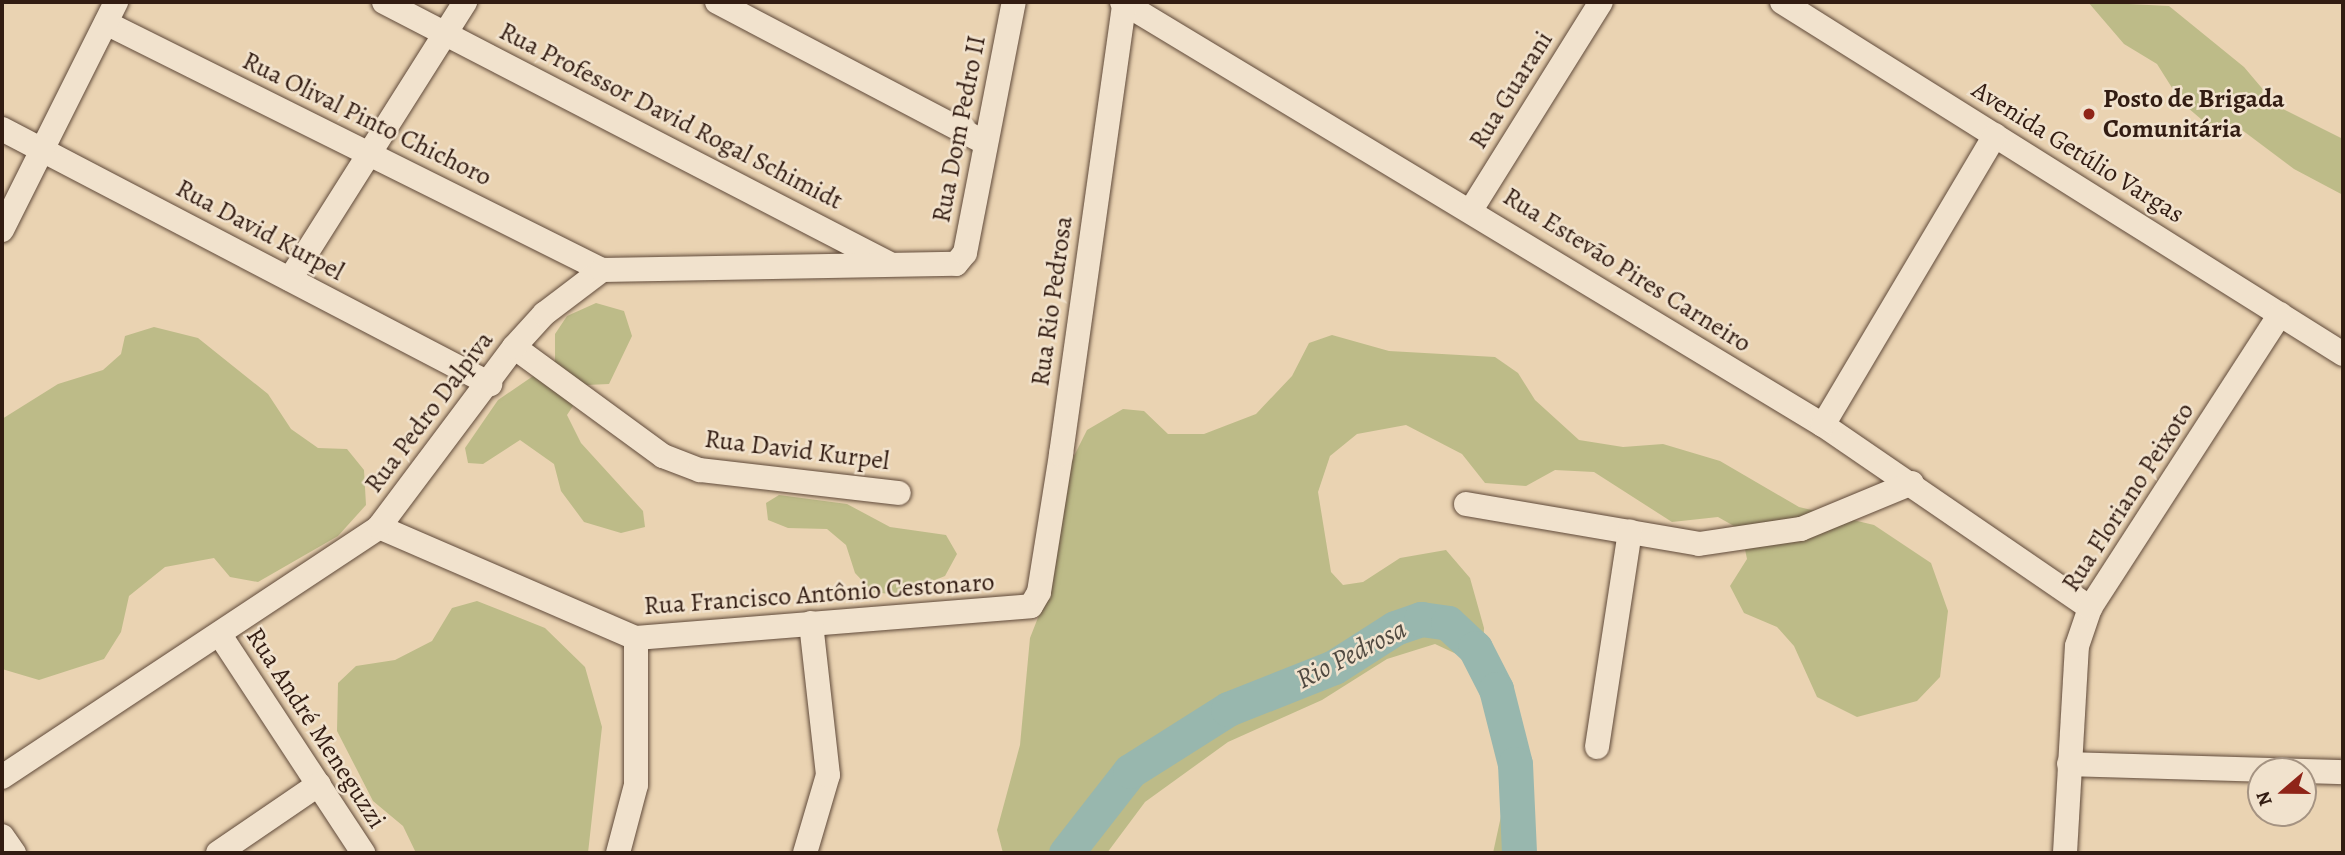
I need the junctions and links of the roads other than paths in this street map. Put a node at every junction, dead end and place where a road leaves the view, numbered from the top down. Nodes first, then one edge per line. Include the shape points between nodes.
1 (384, 2) edge
2 (464, 2) edge
3 (717, 2) edge
4 (1014, 2) edge
5 (1123, 2) edge
6 (1601, 2) edge
7 (1782, 2) edge
8 (111, 12) edge
9 (446, 33) junction
10 (2, 129) edge
11 (1995, 135) junction
12 (984, 142) junction
13 (42, 150) junction
14 (371, 153) junction
15 (1471, 210) junction
16 (2, 230) edge
17 (892, 265) junction
18 (602, 270) junction
19 (290, 279) junction
20 (2280, 314) junction
21 (514, 347) junction
22 (2343, 354) edge
23 (490, 384) junction
24 (1822, 425) junction
25 (1912, 483) junction
26 (899, 493) dead end
27 (1466, 504) dead end
28 (379, 527) junction
29 (1630, 532) junction
30 (1031, 606) joint
31 (2090, 608) junction
32 (811, 623) junction
33 (220, 635) junction
34 (636, 638) junction
35 (1597, 747) dead end
36 (2069, 764) junction
37 (2343, 772) edge
38 (2, 777) edge
39 (319, 784) junction
40 (2, 836) edge
41 (14, 853) edge
42 (218, 853) edge
43 (363, 853) edge
44 (618, 853) edge
45 (805, 853) edge
46 (2065, 853) edge

1 - 9 street, Rua Professor David Rogal Schimidt
2 - 9 street
3 - 12 street
4 - 12 street, Rua Dom Pedro II
5 - 15 street, Rua Estevão Pires Carneiro
5 - 30 street, Rua Rio Pedrosa via 1061,454 1039,592
6 - 15 street, Rua Guarani
7 - 11 street, Avenida Getúlio Vargas
8 - 13 street
8 - 14 street, Rua Olival Pinto Chichoro
9 - 14 street
9 - 17 street, Rua Professor David Rogal Schimidt
10 - 13 street, Rua David Kurpel
11 - 20 street, Avenida Getúlio Vargas
11 - 24 street
12 - 17 street, Rua Dom Pedro II via 965,253 956,264
13 - 16 street
13 - 19 street, Rua David Kurpel
14 - 18 street, Rua Olival Pinto Chichoro
14 - 19 street
15 - 24 street, Rua Estevão Pires Carneiro
17 - 18 street
18 - 21 street, Rua Pedro Dalpiva via 544,314
19 - 23 street, Rua David Kurpel
20 - 22 street, Avenida Getúlio Vargas
20 - 31 street, Rua Floriano Peixoto
21 - 23 street, Rua Pedro Dalpiva
21 - 26 street, Rua David Kurpel via 663,456 687,466
23 - 28 street, Rua Pedro Dalpiva
24 - 25 street, Rua Estevão Pires Carneiro
25 - 29 street via 1801,529 1757,540 1699,544
25 - 31 street, Rua Estevão Pires Carneiro
27 - 29 street
28 - 33 street, Rua Pedro Dalpiva
28 - 34 street, Rua Francisco Antônio Cestonaro
29 - 35 street
30 - 32 street, Rua Francisco Antônio Cestonaro
31 - 36 street, Rua Floriano Peixoto via 2077,646
32 - 34 street, Rua Francisco Antônio Cestonaro
32 - 45 street via 828,775
33 - 38 street, Rua Pedro Dalpiva
33 - 39 street, Rua André Meneguzzi
34 - 44 street via 636,785
36 - 37 street
36 - 46 street, Rua Floriano Peixoto
39 - 42 street
39 - 43 street, Rua André Meneguzzi
40 - 41 street

